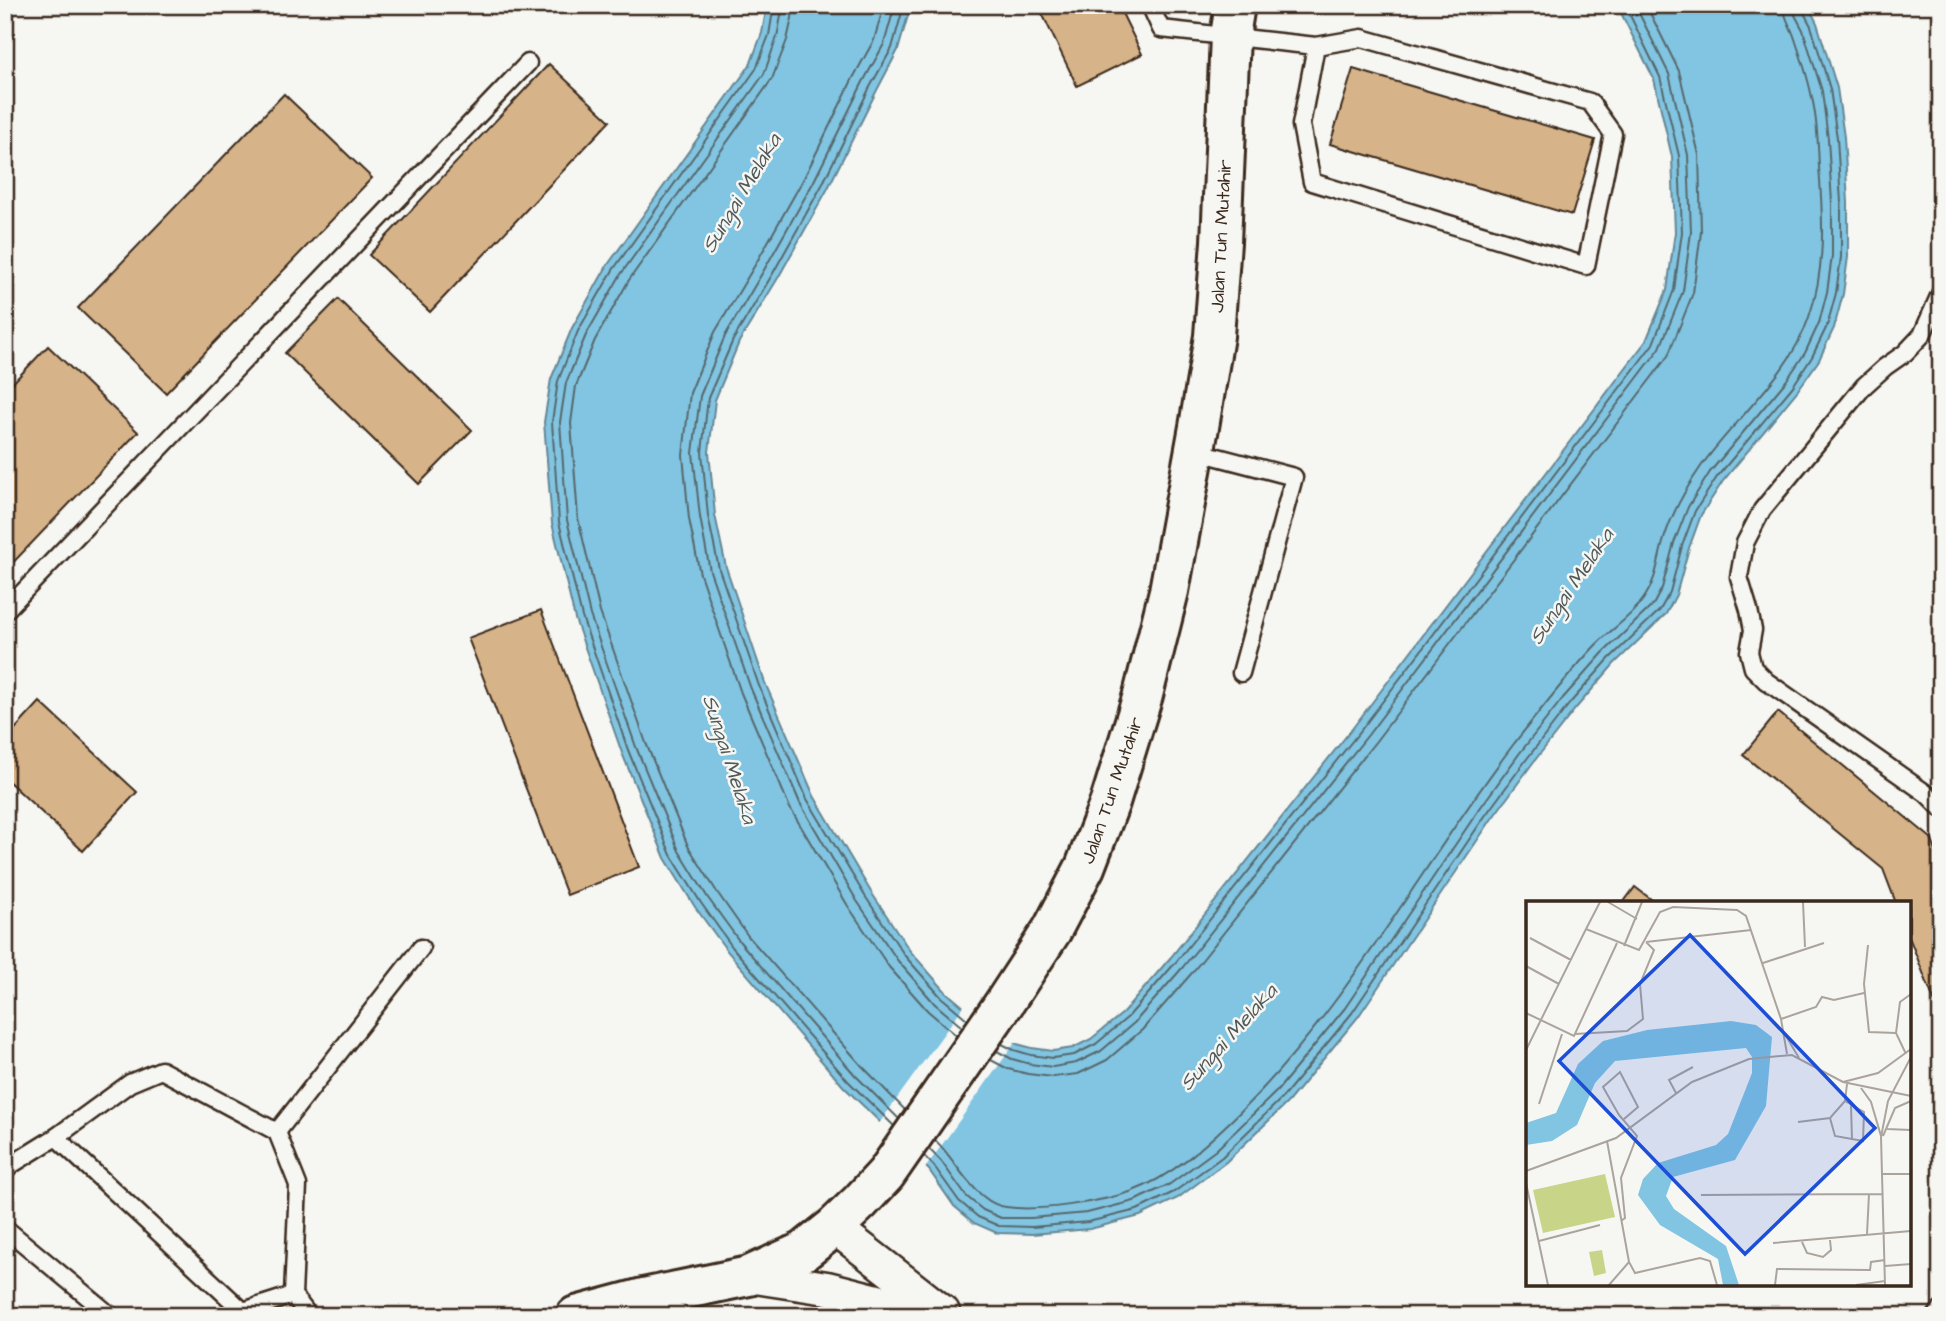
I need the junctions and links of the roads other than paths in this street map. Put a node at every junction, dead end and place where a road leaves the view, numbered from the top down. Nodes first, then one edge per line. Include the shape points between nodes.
1 (1150, 5) edge
2 (1233, 21) edge
3 (1316, 46) junction
4 (528, 63) dead end
5 (1941, 292) edge
6 (1195, 452) junction
7 (5, 611) edge
8 (1241, 673) dead end
9 (1941, 808) edge
10 (421, 948) dead end
11 (277, 1132) junction
12 (56, 1137) junction
13 (5, 1172) edge
14 (834, 1227) junction
15 (5, 1228) edge
16 (749, 1276) junction
17 (293, 1295) junction
18 (1941, 1310) edge
19 (240, 1313) edge
20 (111, 1316) edge
21 (309, 1316) edge
22 (576, 1316) edge
23 (936, 1316) edge
24 (947, 1316) edge
25 (1936, 1316) edge

1 - 2 lane via 1161,29
2 - 3 lane
2 - 6 street, Jalan Tun Mutahir via 1214,336
3 - 3 lane via 1362,38 1590,102 1613,134 1586,266 1312,183 1301,125
4 - 7 lane
5 - 9 lane via 1922,335 1864,386 1762,510 1745,543 1739,577 1753,630 1749,652 1753,668
6 - 8 lane via 1294,477
6 - 14 street, Jalan Tun Mutahir via 1169,591 1143,695 1085,867 1003,1005 886,1174
10 - 11 lane
11 - 12 lane via 161,1070 130,1083
11 - 17 lane via 298,1185
12 - 13 lane
12 - 19 lane
14 - 16 street, Jalan Tun Mutahir via 804,1251
14 - 24 street
15 - 20 lane
16 - 22 street, Jalan Tun Mutahir
16 - 23 street via 827,1288
17 - 19 lane
17 - 21 lane
18 - 25 lane

